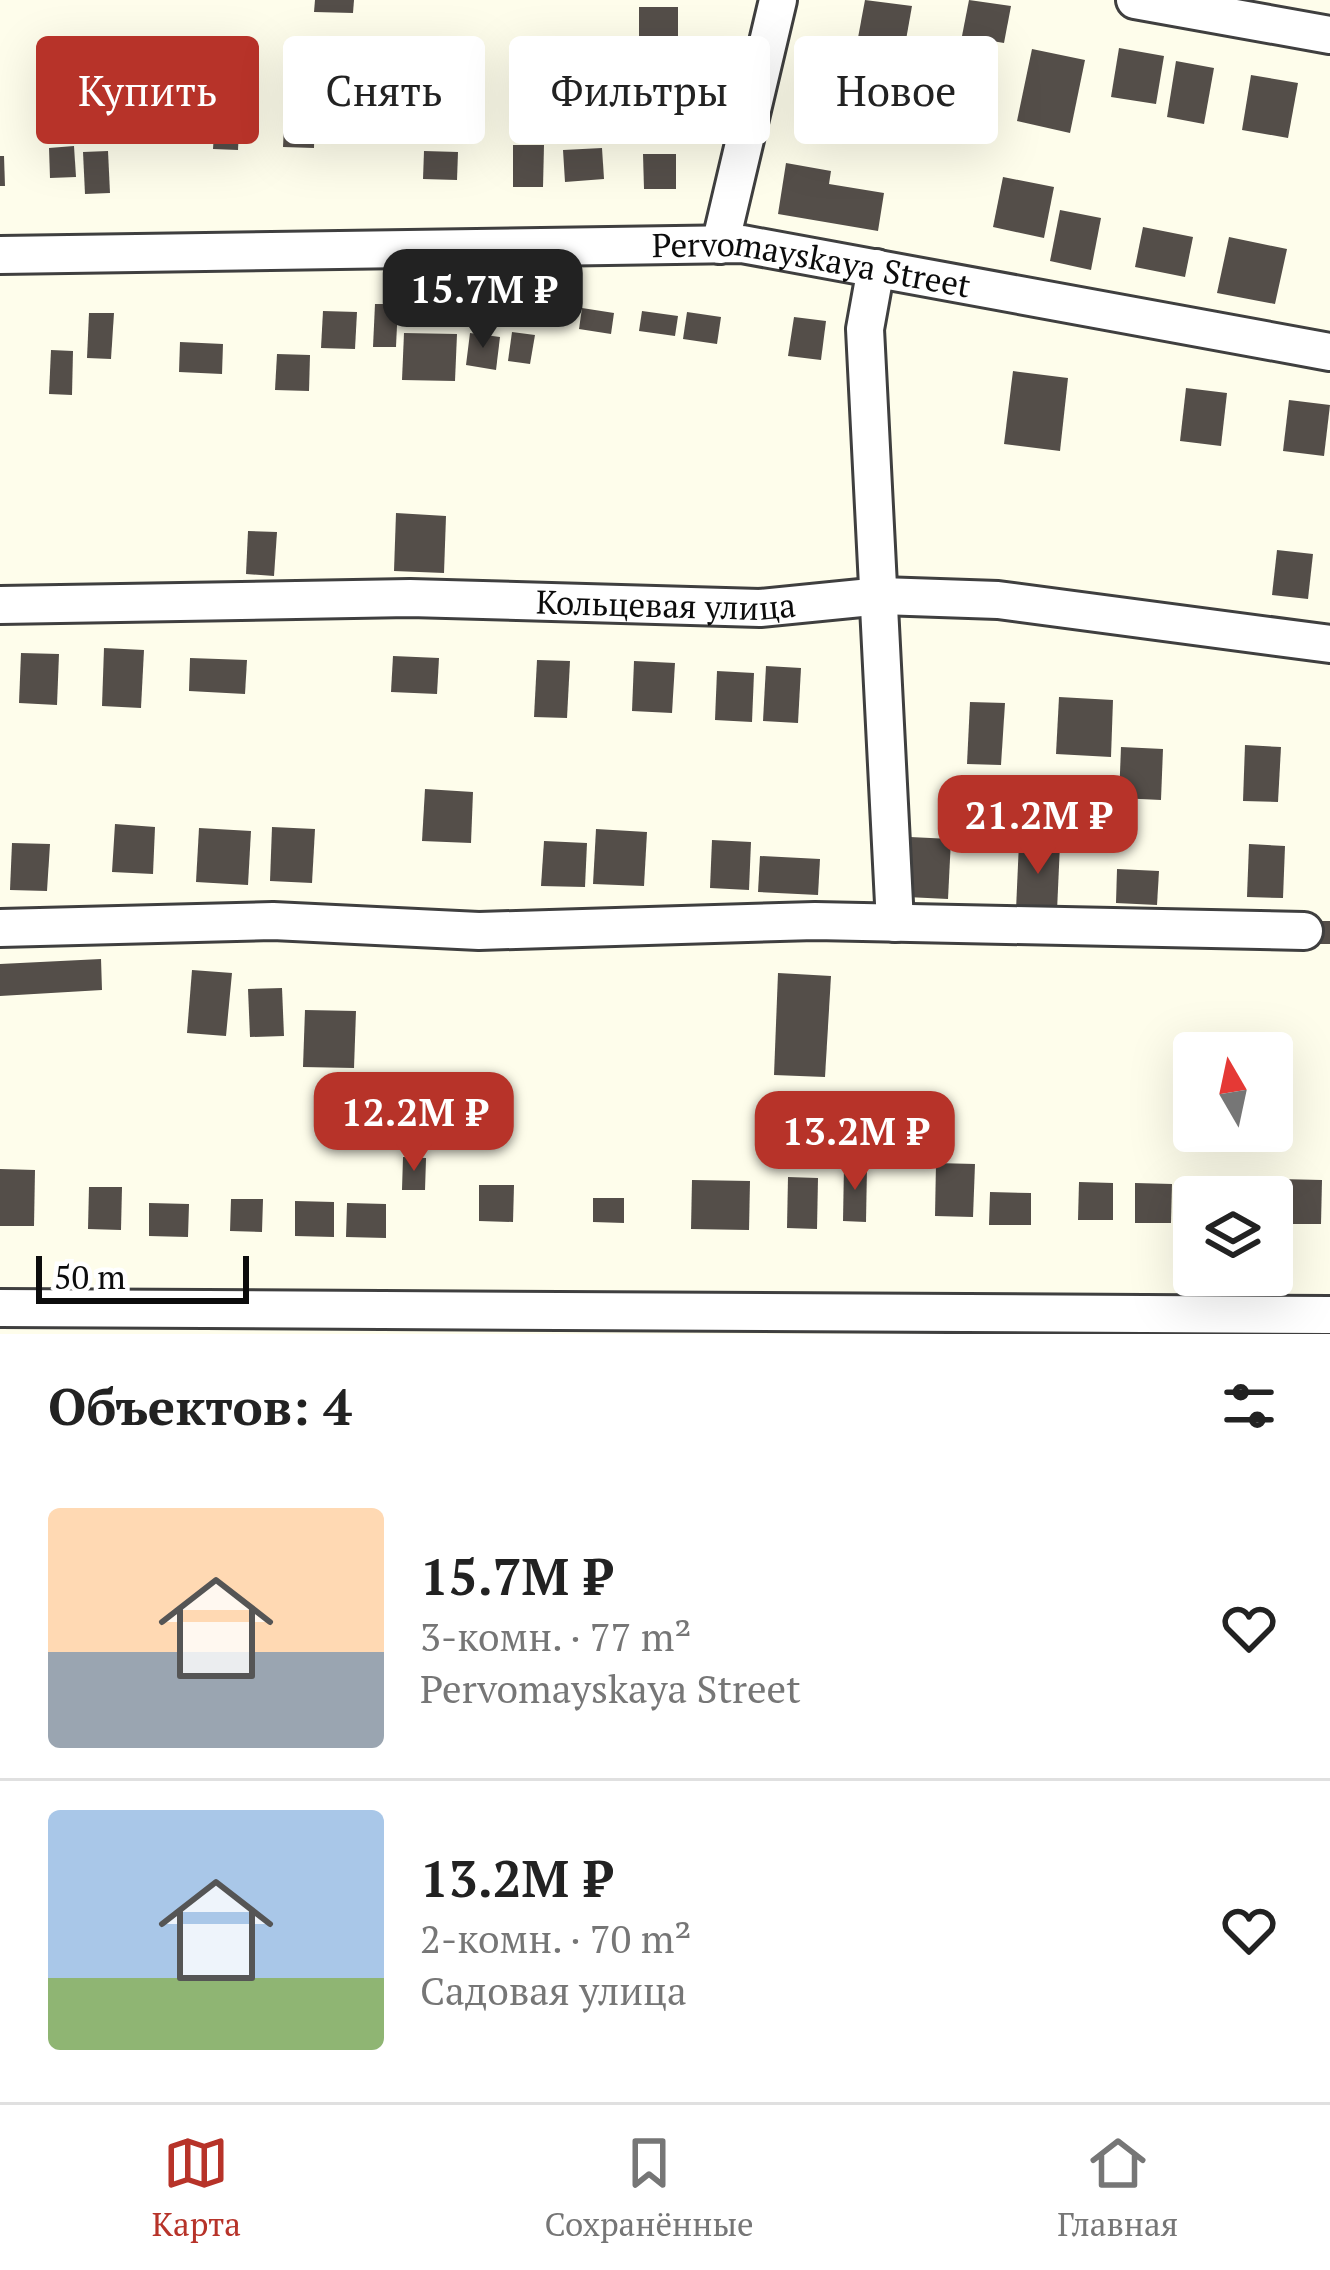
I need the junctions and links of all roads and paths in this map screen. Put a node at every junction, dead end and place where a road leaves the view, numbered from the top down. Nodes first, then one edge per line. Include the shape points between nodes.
1 (778, 0) edge
2 (1136, 0) edge
3 (1330, 35) edge
4 (720, 245) junction
5 (0, 255) edge
6 (876, 268) junction
7 (1330, 352) edge
8 (881, 596) junction
9 (0, 605) edge
10 (1330, 644) edge
11 (895, 923) junction
12 (0, 928) edge
13 (1304, 932) dead end
14 (0, 1309) edge
15 (1330, 1315) edge

1 - 4 street
2 - 3 street
4 - 5 street, Pervomayskaya Street
4 - 6 street, Pervomayskaya Street
6 - 7 street, Pervomayskaya Street
6 - 8 street via 865,329
8 - 9 street, Кольцевая улица via 760,608 410,598
8 - 10 street, Кольцевая улица via 998,600
8 - 11 street
11 - 12 street
11 - 13 street
14 - 15 street

